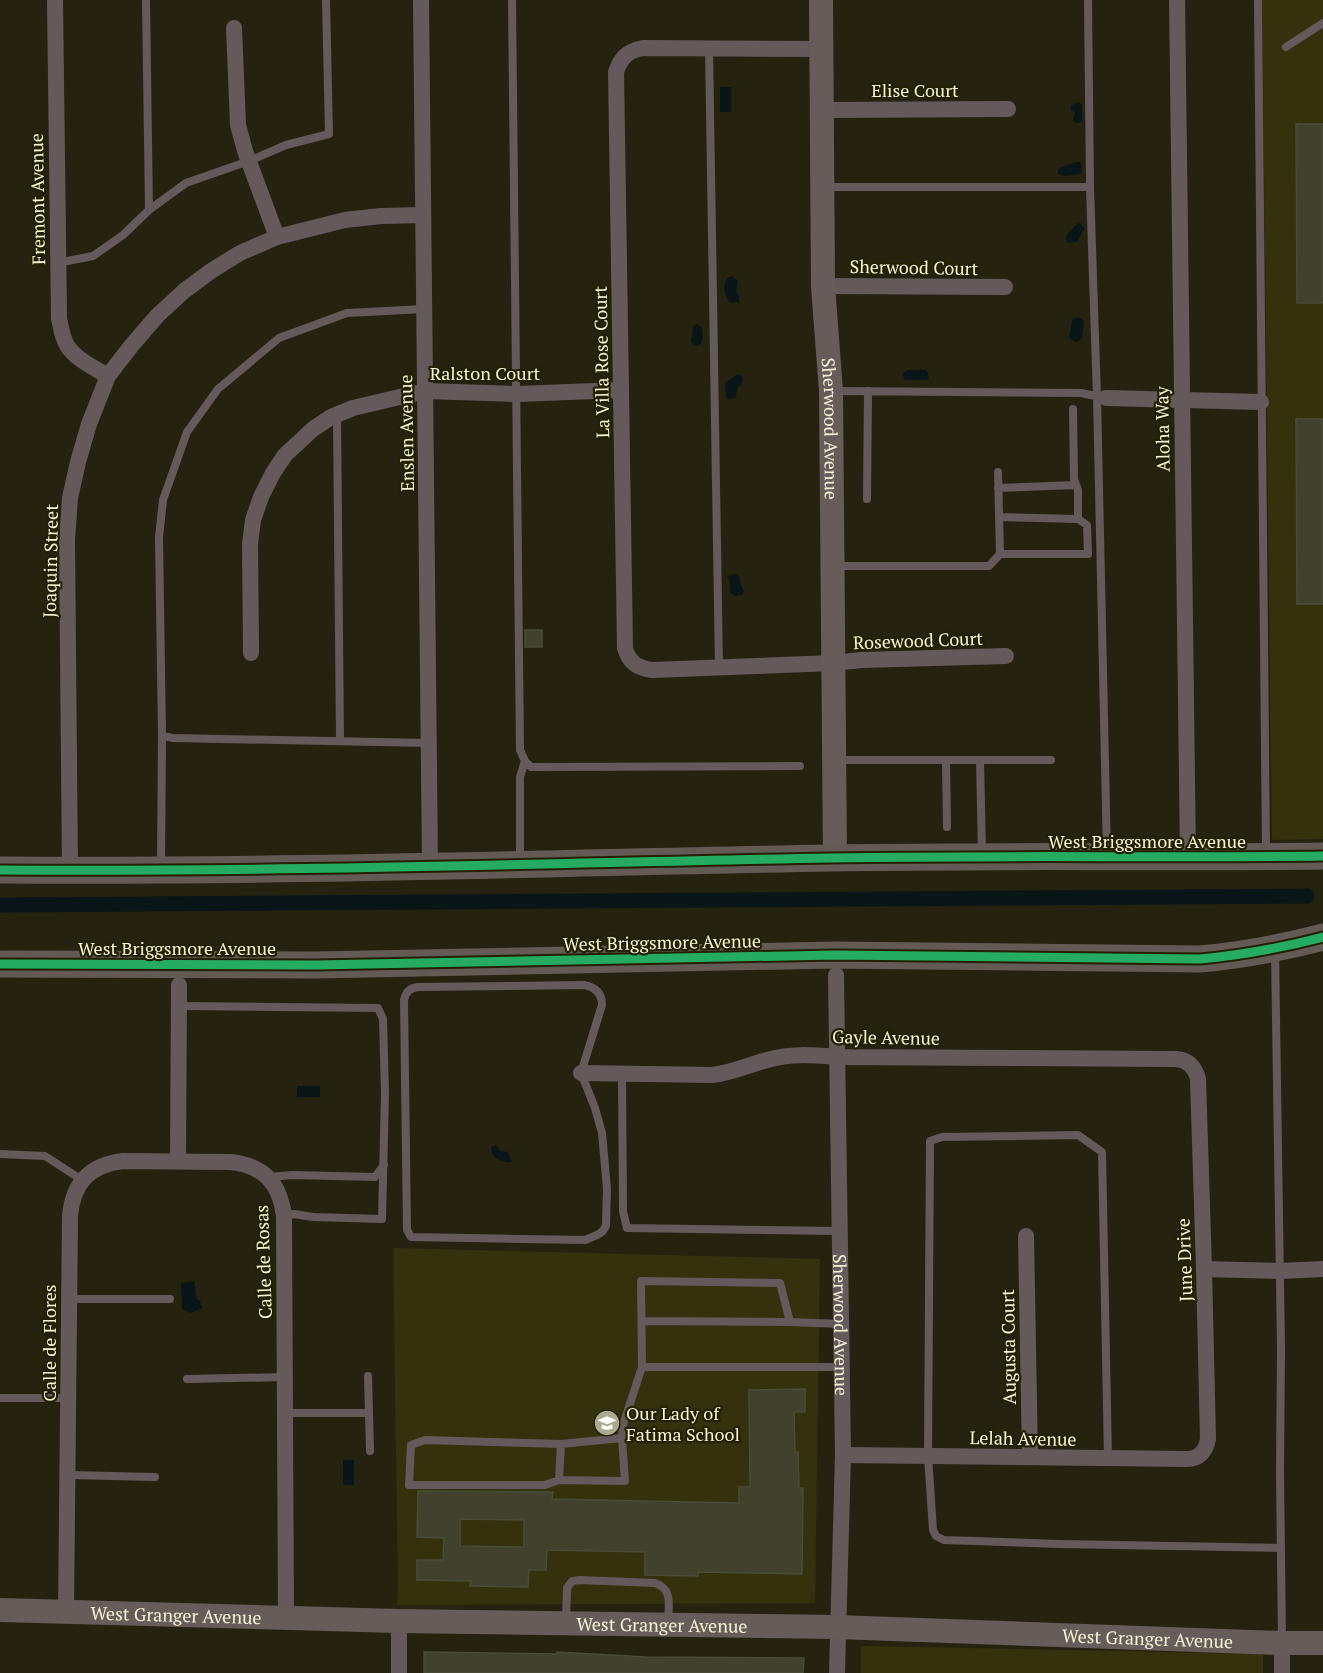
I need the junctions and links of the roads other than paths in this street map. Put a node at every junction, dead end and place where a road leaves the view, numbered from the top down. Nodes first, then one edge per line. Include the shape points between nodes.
1 (55, 0) edge
2 (146, 0) edge
3 (326, 0) edge
4 (421, 0) edge
5 (512, 0) edge
6 (821, 0) edge
7 (1088, 0) edge
8 (1177, 0) edge
9 (1258, 0) edge
10 (1323, 23) edge
11 (234, 28) dead end
12 (1286, 46) dead end
13 (709, 48) junction
14 (821, 49) junction
15 (1008, 109) dead end
16 (822, 110) junction
17 (249, 161) junction
18 (822, 187) junction
19 (1090, 188) junction
20 (149, 210) junction
21 (423, 215) junction
22 (277, 237) junction
23 (57, 263) junction
24 (824, 286) junction
25 (1005, 287) dead end
26 (424, 309) junction
27 (108, 376) junction
28 (621, 390) junction
29 (425, 391) junction
30 (831, 391) junction
31 (868, 391) junction
32 (517, 394) junction
33 (1101, 398) junction
34 (1181, 400) junction
35 (1262, 402) junction
36 (1073, 409) dead end
37 (337, 415) junction
38 (998, 472) dead end
39 (1076, 485) junction
40 (998, 488) junction
41 (867, 499) dead end
42 (999, 517) junction
43 (1078, 519) junction
44 (1000, 554) junction
45 (832, 566) junction
46 (251, 653) dead end
47 (1005, 656) dead end
48 (833, 663) junction
49 (719, 668) junction
50 (162, 735) junction
51 (340, 741) junction
52 (428, 743) junction
53 (834, 760) junction
54 (946, 760) junction
55 (980, 760) junction
56 (1051, 760) dead end
57 (525, 761) junction
58 (800, 766) dead end
59 (947, 827) dead end
60 (1323, 856) edge
61 (1266, 857) junction
62 (835, 858) junction
63 (982, 858) junction
64 (1107, 858) junction
65 (1188, 858) junction
66 (520, 864) junction
67 (429, 866) junction
68 (0, 870) edge
69 (160, 870) junction
70 (70, 871) junction
71 (1323, 937) edge
72 (1275, 949) junction
73 (0, 964) edge
74 (836, 975) dead end
75 (179, 985) dead end
76 (179, 1006) junction
77 (837, 1057) junction
78 (1191, 1065) joint
79 (581, 1073) junction
80 (622, 1074) junction
81 (0, 1154) edge
82 (178, 1161) junction
83 (384, 1166) junction
84 (268, 1177) junction
85 (82, 1180) junction
86 (284, 1216) junction
87 (840, 1231) junction
88 (1026, 1236) dead end
89 (1204, 1269) junction
90 (1323, 1269) edge
91 (1280, 1271) junction
92 (69, 1299) junction
93 (170, 1299) dead end
94 (642, 1321) junction
95 (790, 1322) junction
96 (841, 1324) junction
97 (642, 1367) junction
98 (842, 1367) junction
99 (368, 1376) dead end
100 (285, 1377) junction
101 (187, 1379) dead end
102 (0, 1398) edge
103 (68, 1398) junction
104 (285, 1413) junction
105 (369, 1413) junction
106 (622, 1438) junction
107 (561, 1444) junction
108 (370, 1451) dead end
109 (1202, 1454) joint
110 (843, 1455) junction
111 (928, 1456) junction
112 (1030, 1457) junction
113 (1108, 1458) junction
114 (68, 1475) junction
115 (155, 1477) dead end
116 (559, 1480) junction
117 (1281, 1548) junction
118 (0, 1610) edge
119 (66, 1612) junction
120 (286, 1619) junction
121 (399, 1621) junction
122 (566, 1624) junction
123 (668, 1625) junction
124 (837, 1627) junction
125 (1282, 1643) junction
126 (1323, 1643) edge
127 (399, 1673) edge
128 (837, 1673) edge
129 (1282, 1673) edge

1 - 23 street, Fremont Avenue
2 - 20 lane
3 - 17 lane via 329,134 286,145
4 - 21 street, Enslen Avenue
5 - 32 lane
6 - 14 street, Sherwood Avenue
7 - 19 lane
8 - 34 street, Aloha Way
9 - 35 lane
10 - 12 lane
11 - 17 street via 238,125
13 - 14 street, La Villa Rose Court
13 - 28 street, La Villa Rose Court via 632,50 616,72
13 - 49 lane
14 - 16 street, Sherwood Avenue
15 - 16 street, Elise Court
16 - 18 street, Sherwood Avenue
17 - 20 lane via 186,183
17 - 22 street
18 - 19 lane
18 - 24 street, Sherwood Avenue
19 - 33 lane
20 - 23 lane via 93,256
21 - 22 street, Joaquin Street via 345,220
21 - 26 street, Enslen Avenue
22 - 27 street, Joaquin Street via 240,253 184,291
23 - 27 street, Fremont Avenue via 62,334 69,348
24 - 25 street, Sherwood Court
24 - 30 street, Sherwood Avenue
26 - 29 street, Enslen Avenue
26 - 50 lane via 347,313 279,338 218,389 187,432 163,500 159,537
27 - 70 street, Joaquin Street via 89,424 69,498
28 - 32 street, Ralston Court
28 - 49 street, La Villa Rose Court via 627,655 641,669
29 - 32 street, Ralston Court
29 - 37 street, Ralston Court
29 - 52 street, Enslen Avenue
30 - 31 lane
30 - 45 street, Sherwood Avenue
31 - 33 lane via 1081,393
31 - 41 lane
32 - 57 lane via 520,750
33 - 34 street
33 - 64 lane
34 - 35 street
34 - 65 street, Aloha Way
35 - 61 lane
36 - 39 lane
37 - 46 street, Ralston Court via 313,429 285,455 261,497 250,544
37 - 51 lane
38 - 40 lane
39 - 40 lane
39 - 43 lane
40 - 42 lane
42 - 43 lane
42 - 44 lane
43 - 44 lane via 1087,525 1088,554
44 - 45 lane via 989,566
45 - 48 street, Sherwood Avenue
47 - 48 street, Rosewood Court
48 - 49 street, La Villa Rose Court
48 - 53 street, Sherwood Avenue
50 - 51 lane
50 - 69 lane
51 - 52 lane
52 - 67 street, Enslen Avenue
53 - 54 lane
53 - 62 street, Sherwood Avenue
54 - 55 lane
54 - 59 lane
55 - 56 lane
55 - 63 lane
57 - 58 lane via 531,767
57 - 66 lane via 520,777
60 - 61 main road, West Briggsmore Avenue
61 - 65 main road, West Briggsmore Avenue
62 - 63 main road, West Briggsmore Avenue
62 - 66 main road, West Briggsmore Avenue
63 - 64 main road, West Briggsmore Avenue
64 - 65 main road, West Briggsmore Avenue
66 - 67 main road, West Briggsmore Avenue
67 - 69 main road, West Briggsmore Avenue
68 - 70 main road, West Briggsmore Avenue
69 - 70 main road, West Briggsmore Avenue
71 - 72 main road, West Briggsmore Avenue
72 - 73 main road, West Briggsmore Avenue via 1200,959 835,955 316,965
72 - 91 lane
74 - 77 street, Sherwood Avenue
75 - 76 street
76 - 82 street
76 - 83 lane via 378,1008 383,1019
77 - 78 street, Gayle Avenue via 1176,1059
77 - 80 street, Gayle Avenue via 800,1054 704,1076
77 - 87 street, Sherwood Avenue
78 - 89 street, June Drive via 1198,1079
79 - 79 lane via 595,1108 604,1148 607,1189 606,1226 602,1232 585,1240 416,1238 408,1234 404,1000 409,989 590,986 600,994 602,1005
79 - 80 street, Gayle Avenue
80 - 87 lane via 623,1211 627,1228
81 - 85 lane via 45,1156
82 - 84 street via 242,1163
82 - 85 street via 110,1162
83 - 84 lane via 375,1178
83 - 86 lane via 382,1219
84 - 86 street, Calle de Rosas via 283,1202
85 - 92 street, Calle de Flores via 71,1202
86 - 100 street, Calle de Rosas
87 - 96 street, Sherwood Avenue
88 - 112 street, Augusta Court
89 - 91 street
89 - 109 street, June Drive via 1208,1439
90 - 91 street
91 - 117 lane
92 - 93 lane
92 - 103 street, Calle de Flores
94 - 95 lane
94 - 95 lane via 641,1281 780,1283
94 - 97 lane
95 - 96 lane
96 - 98 street, Sherwood Avenue
97 - 98 lane
97 - 106 lane
98 - 110 street, Sherwood Avenue
99 - 105 lane
100 - 101 lane
100 - 104 street, Calle de Rosas
102 - 103 lane
103 - 114 street, Calle de Flores
104 - 105 lane
104 - 120 street, Calle de Rosas
105 - 108 lane
106 - 107 lane
106 - 116 lane via 625,1481
107 - 116 lane
107 - 116 lane via 425,1440 411,1445 409,1485 545,1485
109 - 113 street, Lelah Avenue via 1187,1460
110 - 111 street, Lelah Avenue
110 - 124 street, Sherwood Avenue
111 - 112 street, Lelah Avenue
111 - 113 lane via 930,1141 942,1137 1078,1135 1102,1152
111 - 117 lane via 933,1530 944,1540
112 - 113 street, Lelah Avenue
114 - 115 lane
114 - 119 street, Calle de Flores
117 - 125 lane
118 - 119 street, West Granger Avenue
119 - 120 street, West Granger Avenue
120 - 121 street, West Granger Avenue
121 - 122 street, West Granger Avenue
121 - 127 street
122 - 123 street, West Granger Avenue
122 - 123 lane via 567,1588 572,1581 580,1580 661,1585 667,1591
123 - 124 street, West Granger Avenue
124 - 125 street, West Granger Avenue
124 - 128 street, Sherwood Avenue
125 - 126 street, West Granger Avenue
125 - 129 street

